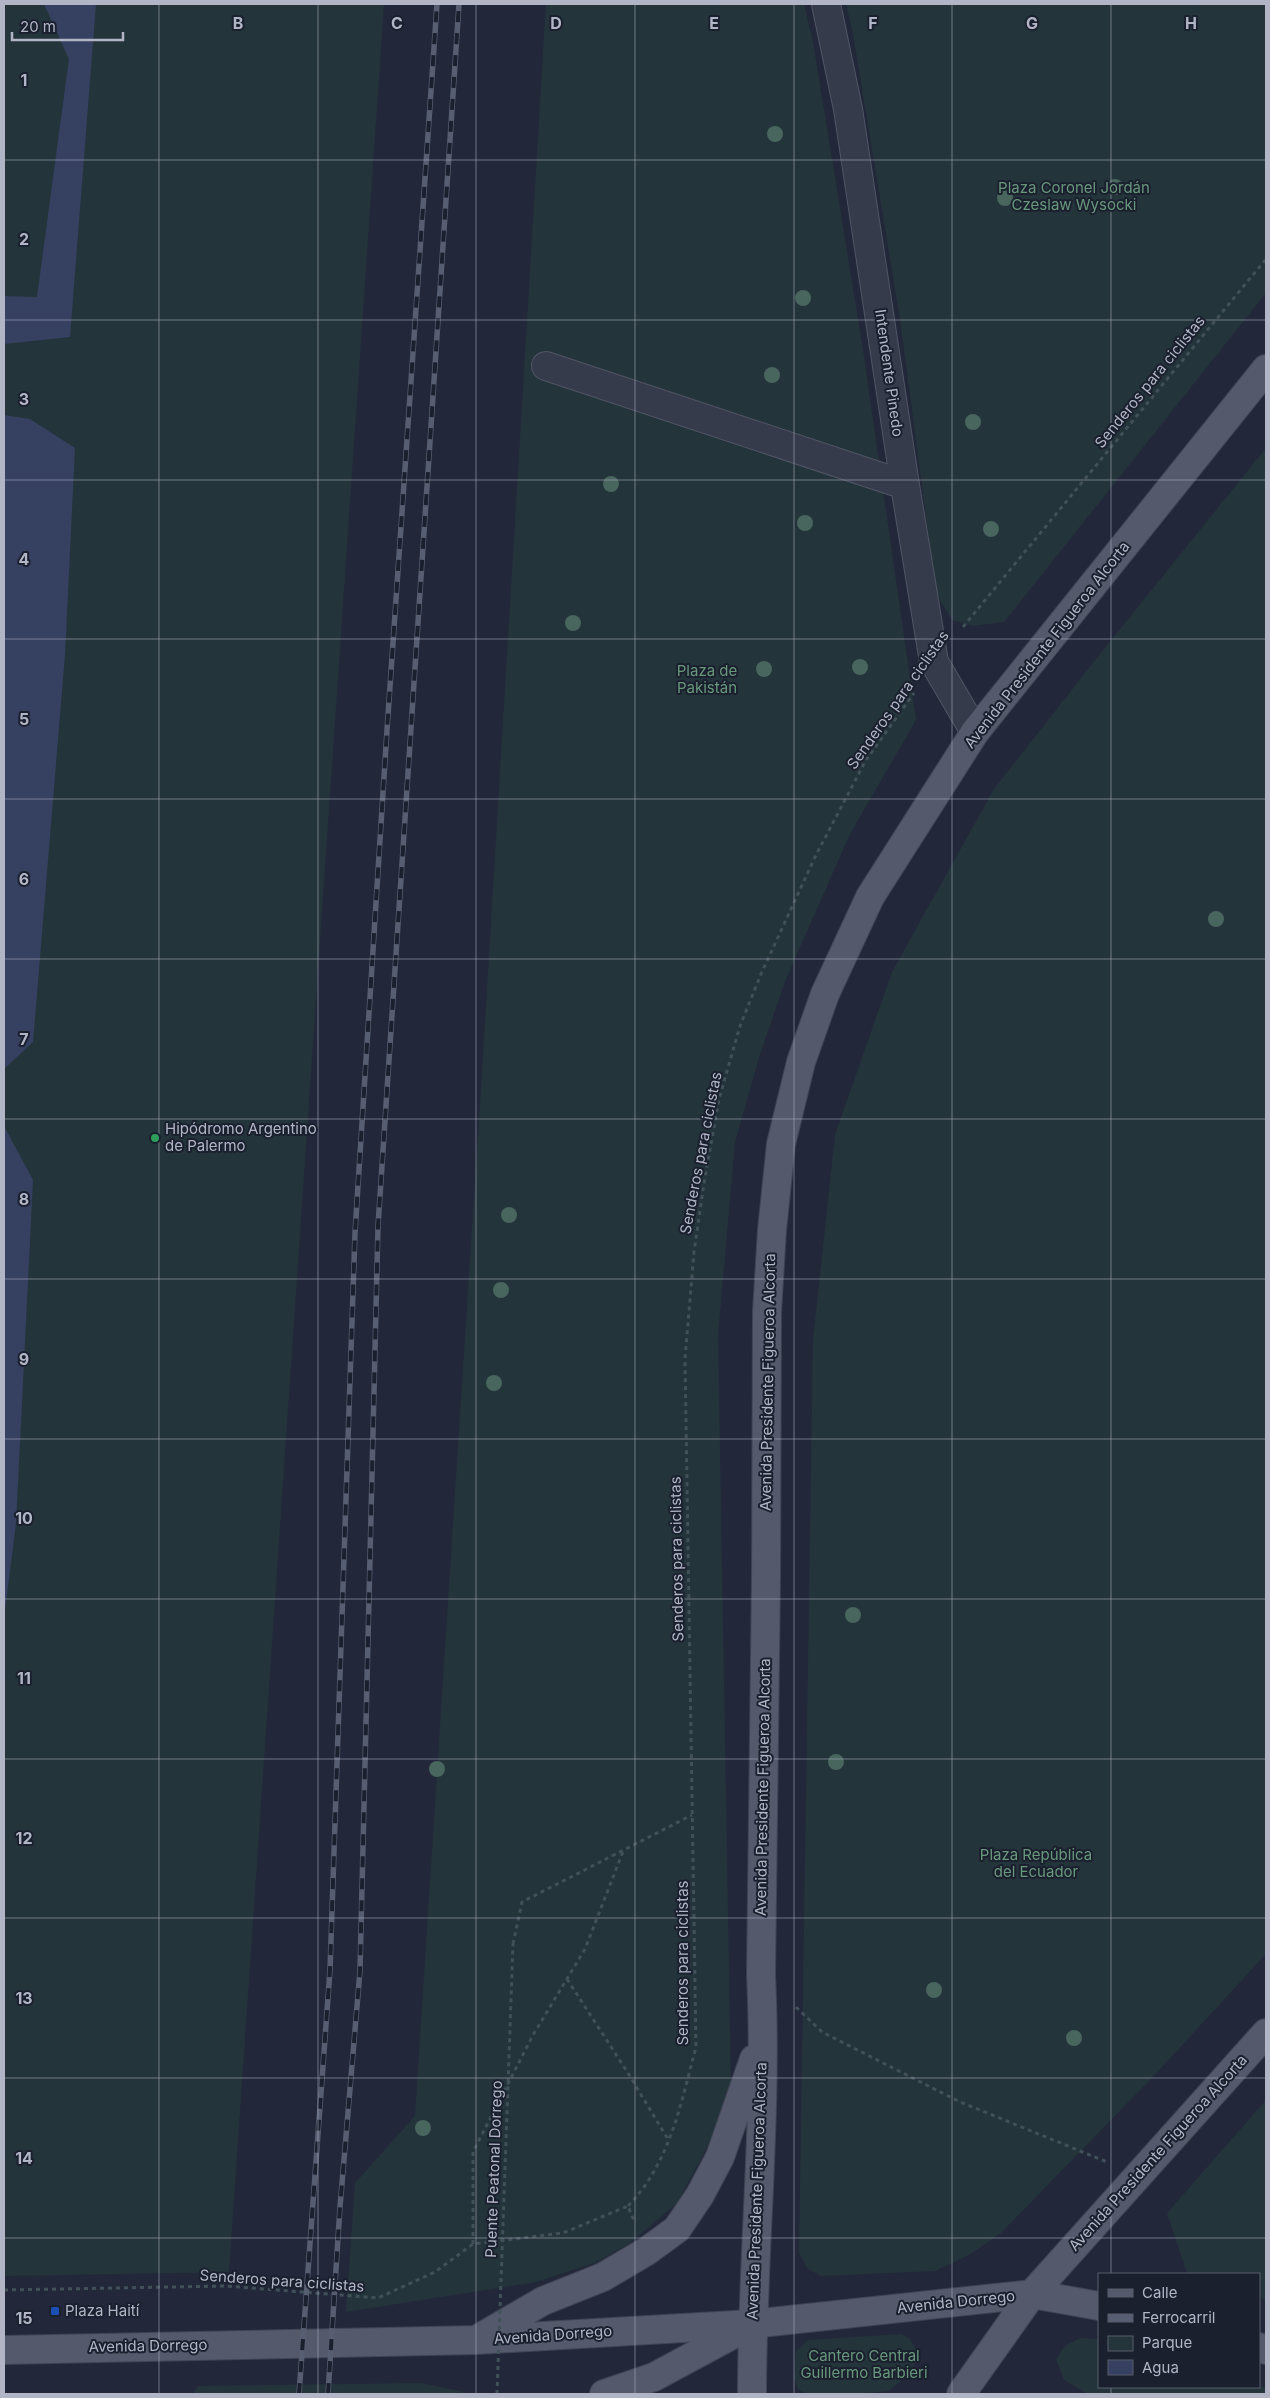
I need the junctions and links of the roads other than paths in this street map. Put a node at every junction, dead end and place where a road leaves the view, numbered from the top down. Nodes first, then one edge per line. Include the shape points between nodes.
1 (826, 4) edge
2 (546, 366) dead end
3 (1266, 369) edge
4 (905, 485) junction
5 (975, 732) junction
6 (764, 2029) junction
7 (1266, 2033) edge
8 (1032, 2294) junction
9 (1098, 2306) edge
10 (752, 2324) junction
11 (476, 2340) junction
12 (4, 2350) edge
13 (604, 2394) edge
14 (752, 2394) edge
15 (961, 2394) edge

1 - 4 street, Intendente Pinedo via 850,119
2 - 4 street
3 - 5 main road, Avenida Presidente Figueroa Alcorta
4 - 5 street, Intendente Pinedo via 934,662
5 - 6 main road, Avenida Presidente Figueroa Alcorta via 870,897 824,994 801,1062 781,1144 766,1322 761,1975
6 - 10 main road, Avenida Presidente Figueroa Alcorta
6 - 11 main road via 720,2157 677,2229 603,2277 543,2301
7 - 8 main road, Avenida Presidente Figueroa Alcorta
8 - 9 main road, Avenida Dorrego
8 - 10 main road, Avenida Dorrego
8 - 15 main road, Avenida Presidente Figueroa Alcorta
10 - 11 main road, Avenida Dorrego
10 - 13 main road via 654,2377
10 - 14 main road, Avenida Presidente Figueroa Alcorta
11 - 12 main road, Avenida Dorrego

